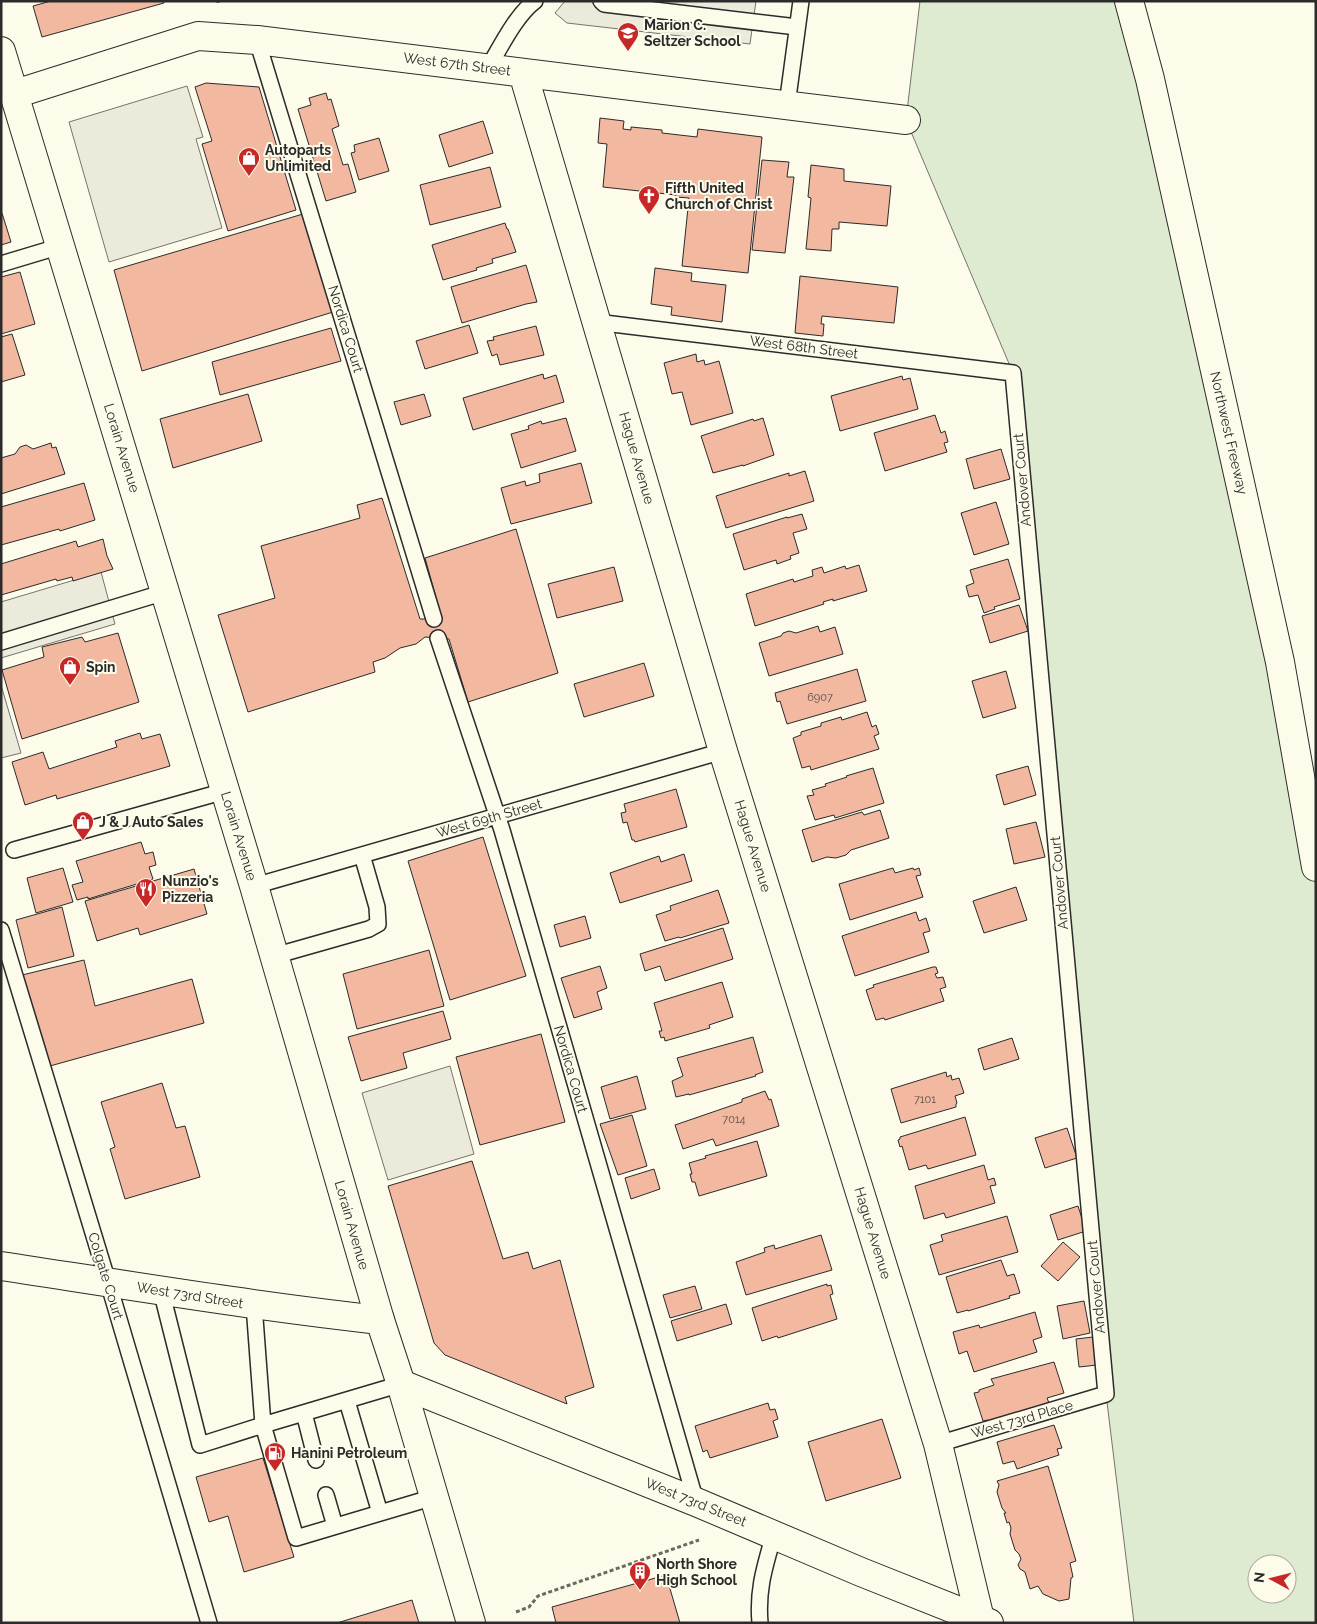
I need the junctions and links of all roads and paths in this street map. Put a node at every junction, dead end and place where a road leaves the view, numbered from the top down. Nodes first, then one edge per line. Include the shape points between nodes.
1 (535, 1) edge
2 (601, 1) edge
3 (801, 1) edge
4 (1130, 1) edge
5 (797, 27) junction
6 (257, 40) junction
7 (1, 51) edge
8 (488, 68) junction
9 (523, 73) junction
10 (15, 94) junction
11 (787, 105) junction
12 (906, 120) dead end
13 (60, 246) junction
14 (1, 264) edge
15 (596, 322) junction
16 (1012, 373) joint
17 (165, 592) junction
18 (434, 619) dead end
19 (438, 638) dead end
20 (1, 642) edge
21 (723, 750) junction
22 (225, 791) junction
23 (498, 816) junction
24 (14, 850) dead end
25 (362, 855) junction
26 (1316, 867) edge
27 (254, 886) junction
28 (1, 930) edge
29 (274, 956) junction
30 (1, 1266) edge
31 (108, 1282) junction
32 (161, 1290) junction
33 (254, 1305) junction
34 (380, 1320) junction
35 (401, 1384) junction
36 (1106, 1394) joint
37 (347, 1401) junction
38 (304, 1413) junction
39 (263, 1426) junction
40 (938, 1444) junction
41 (316, 1460) dead end
42 (326, 1495) dead end
43 (434, 1496) junction
44 (696, 1502) junction
45 (380, 1513) junction
46 (335, 1526) junction
47 (774, 1534) junction
48 (699, 1540) dead end
49 (516, 1612) dead end
50 (985, 1621) edge
51 (209, 1623) edge
52 (471, 1623) edge
53 (760, 1623) edge

1 - 8 lane via 507,35
2 - 5 lane via 604,4
3 - 5 lane
4 - 26 main road, Northwest Freeway via 1280,662
5 - 11 lane
6 - 8 main road, West 67th Street
6 - 10 main road, West 67th Street via 198,36
6 - 18 lane, Nordica Court
7 - 10 main road, Lorain Avenue
8 - 9 main road, West 67th Street
9 - 11 main road, West 67th Street
9 - 15 main road, Hague Avenue
10 - 13 main road, Lorain Avenue
11 - 12 main road, West 67th Street
13 - 14 lane
13 - 17 main road, Lorain Avenue
15 - 16 lane, West 68th Street
15 - 21 main road, Hague Avenue
16 - 36 lane, Andover Court
17 - 20 lane
17 - 22 main road, Lorain Avenue
19 - 23 lane, Nordica Court
21 - 23 lane, West 69th Street
21 - 40 main road, Hague Avenue
22 - 24 lane
22 - 27 main road, Lorain Avenue
23 - 25 lane, West 69th Street
23 - 44 lane, Nordica Court
25 - 27 lane, West 69th Street
25 - 29 lane via 377,907 378,924
27 - 29 main road, Lorain Avenue
28 - 31 lane, Colgate Court
29 - 34 main road, Lorain Avenue
30 - 31 main road, West 73rd Street
31 - 32 main road, West 73rd Street
31 - 51 lane, Colgate Court
32 - 33 main road, West 73rd Street
32 - 39 lane via 200,1445
33 - 34 main road, West 73rd Street
33 - 39 lane
34 - 35 main road, Lorain Avenue
35 - 37 lane
35 - 43 main road, Lorain Avenue
35 - 44 main road, West 73rd Street
36 - 40 lane, West 73rd Place
37 - 38 lane
37 - 45 lane
38 - 39 lane
38 - 41 lane
39 - 46 lane via 296,1538
40 - 50 main road, Hague Avenue
42 - 46 lane
43 - 45 lane
43 - 52 main road, Lorain Avenue
44 - 47 main road, West 73rd Street
45 - 46 lane
47 - 50 main road, West 73rd Street
47 - 53 lane via 761,1577
48 - 49 path via 538,1596 529,1607

